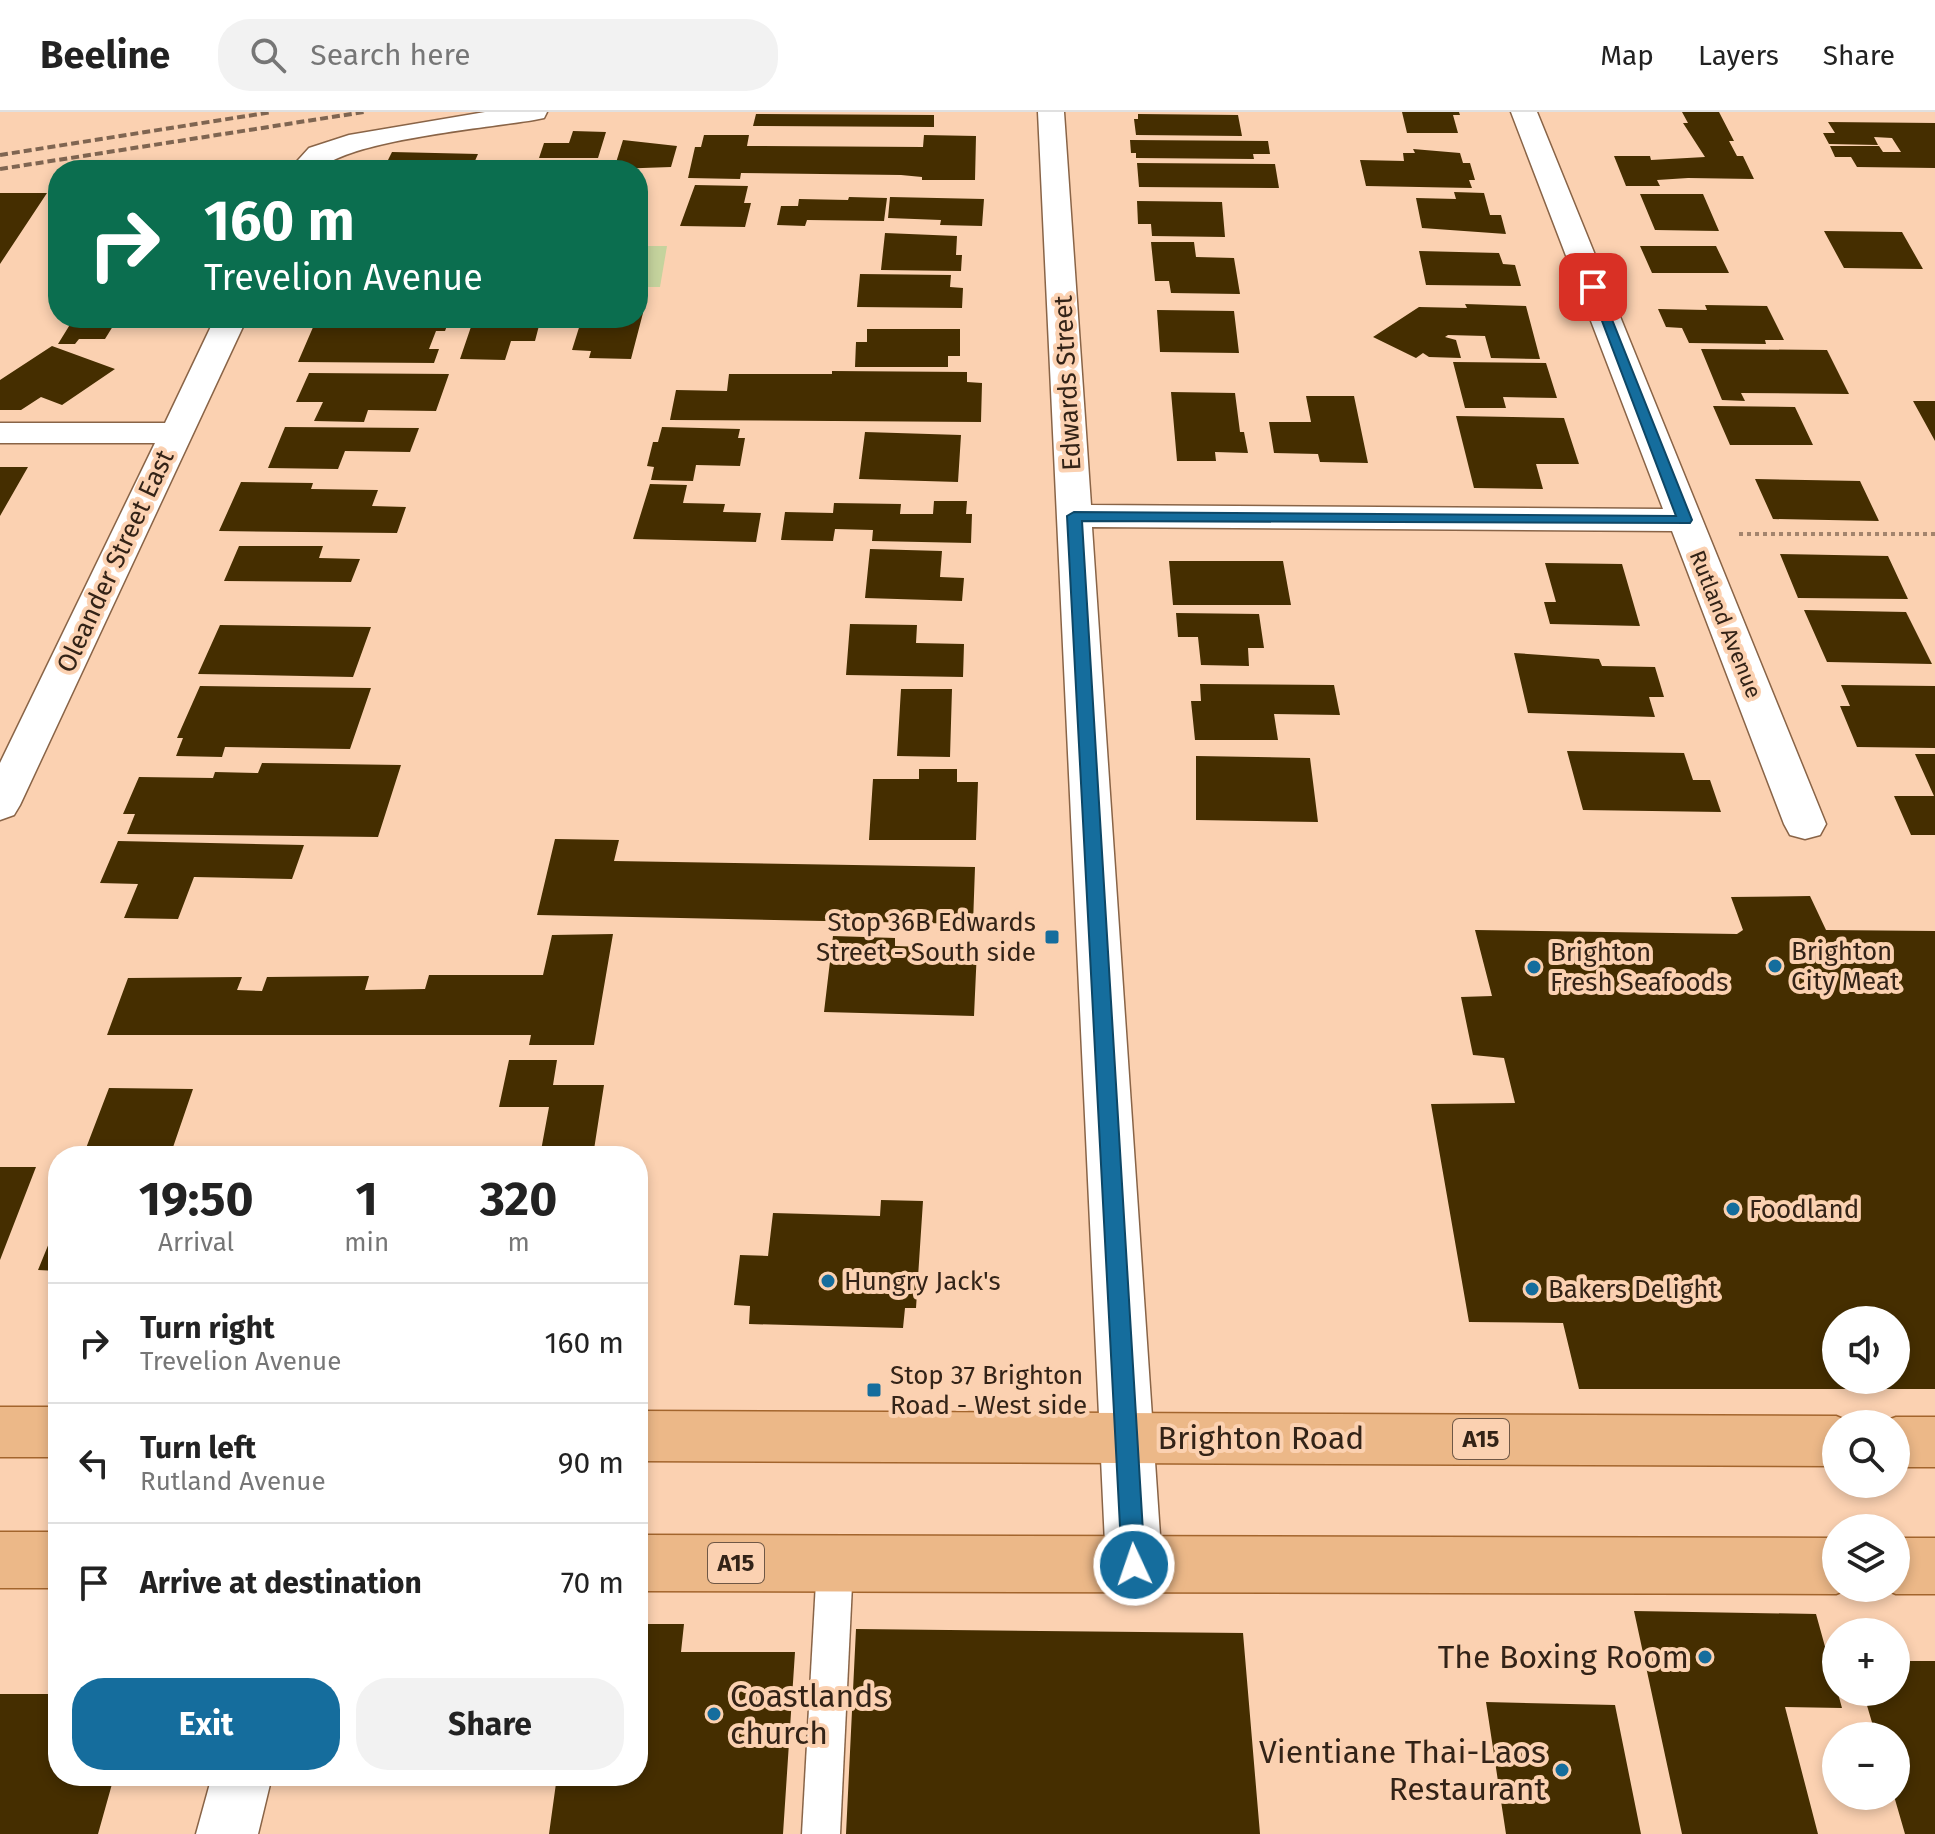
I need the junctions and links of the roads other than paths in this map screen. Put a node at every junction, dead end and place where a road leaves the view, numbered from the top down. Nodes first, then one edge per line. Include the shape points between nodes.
1 (534, 112) edge
2 (1051, 112) edge
3 (1524, 112) edge
4 (313, 160) edge
5 (226, 328) edge
6 (0, 433) edge
7 (176, 433) junction
8 (1074, 516) junction
9 (1688, 527) junction
10 (0, 805) edge
11 (1805, 824) dead end
12 (0, 1432) edge
13 (48, 1432) edge
14 (648, 1436) edge
15 (1126, 1437) junction
16 (1822, 1441) edge
17 (1910, 1442) edge
18 (1935, 1442) edge
19 (0, 1560) edge
20 (48, 1560) edge
21 (648, 1563) edge
22 (835, 1564) junction
23 (1134, 1565) junction
24 (1822, 1566) edge
25 (1910, 1566) edge
26 (1935, 1566) edge
27 (239, 1786) edge
28 (227, 1834) edge
29 (821, 1834) edge

1 - 4 street via 359,141
2 - 8 street, Edwards Street
3 - 9 street, Rutland Avenue
5 - 7 street, Oleander Street East
6 - 7 street
7 - 10 street, Oleander Street East
8 - 9 street
8 - 15 street, Edwards Street
9 - 11 street, Rutland Avenue
12 - 13 main road
14 - 15 main road, Brighton Road / A15
15 - 16 main road, Brighton Road / A15
15 - 23 street, Edwards Street
17 - 18 main road
19 - 20 main road
21 - 22 main road, A15
22 - 23 main road, A15
22 - 29 lane
23 - 24 main road, A15
25 - 26 main road
27 - 28 street

